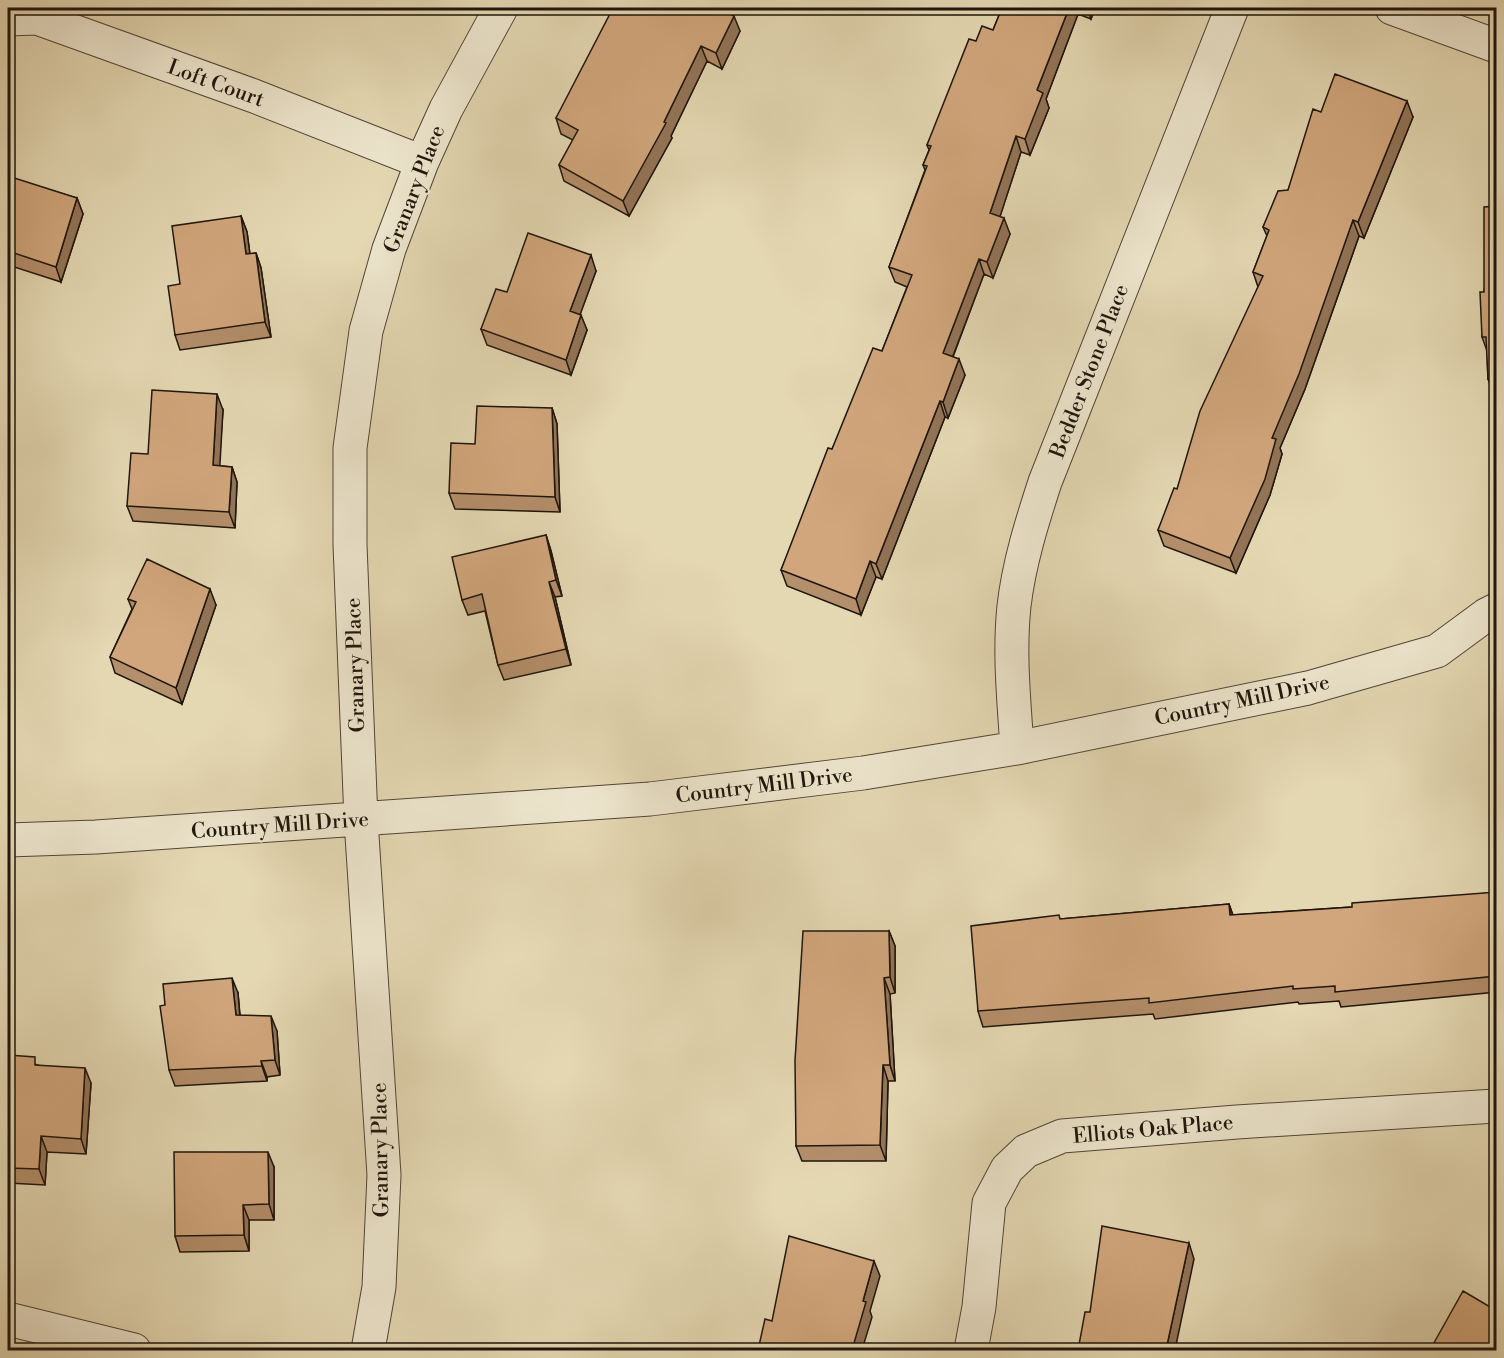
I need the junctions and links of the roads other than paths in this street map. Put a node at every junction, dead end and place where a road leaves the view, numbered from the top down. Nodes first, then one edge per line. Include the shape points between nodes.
1 (501, 8) edge
2 (1232, 8) edge
3 (1392, 8) edge
4 (8, 19) edge
5 (1497, 46) edge
6 (422, 162) junction
7 (1497, 610) edge
8 (1017, 748) junction
9 (361, 820) junction
10 (8, 840) edge
11 (1497, 1107) edge
12 (8, 1319) edge
13 (134, 1350) edge
14 (368, 1350) edge
15 (971, 1350) edge

1 - 6 street, Granary Place
2 - 8 street, Bedder Stone Place via 1027,536 1012,641
3 - 5 street
4 - 6 street, Loft Court via 37,18
6 - 9 street, Granary Place via 389,249 366,331 350,448
7 - 8 street, Country Mill Drive via 1437,651 1308,688
8 - 9 street, Country Mill Drive via 863,773 650,799
9 - 10 street, Country Mill Drive
9 - 14 street, Granary Place via 384,1175 379,1287
11 - 15 street, Elliots Oak Place via 1062,1136 1026,1151 1007,1169 989,1203 980,1307
12 - 13 street

